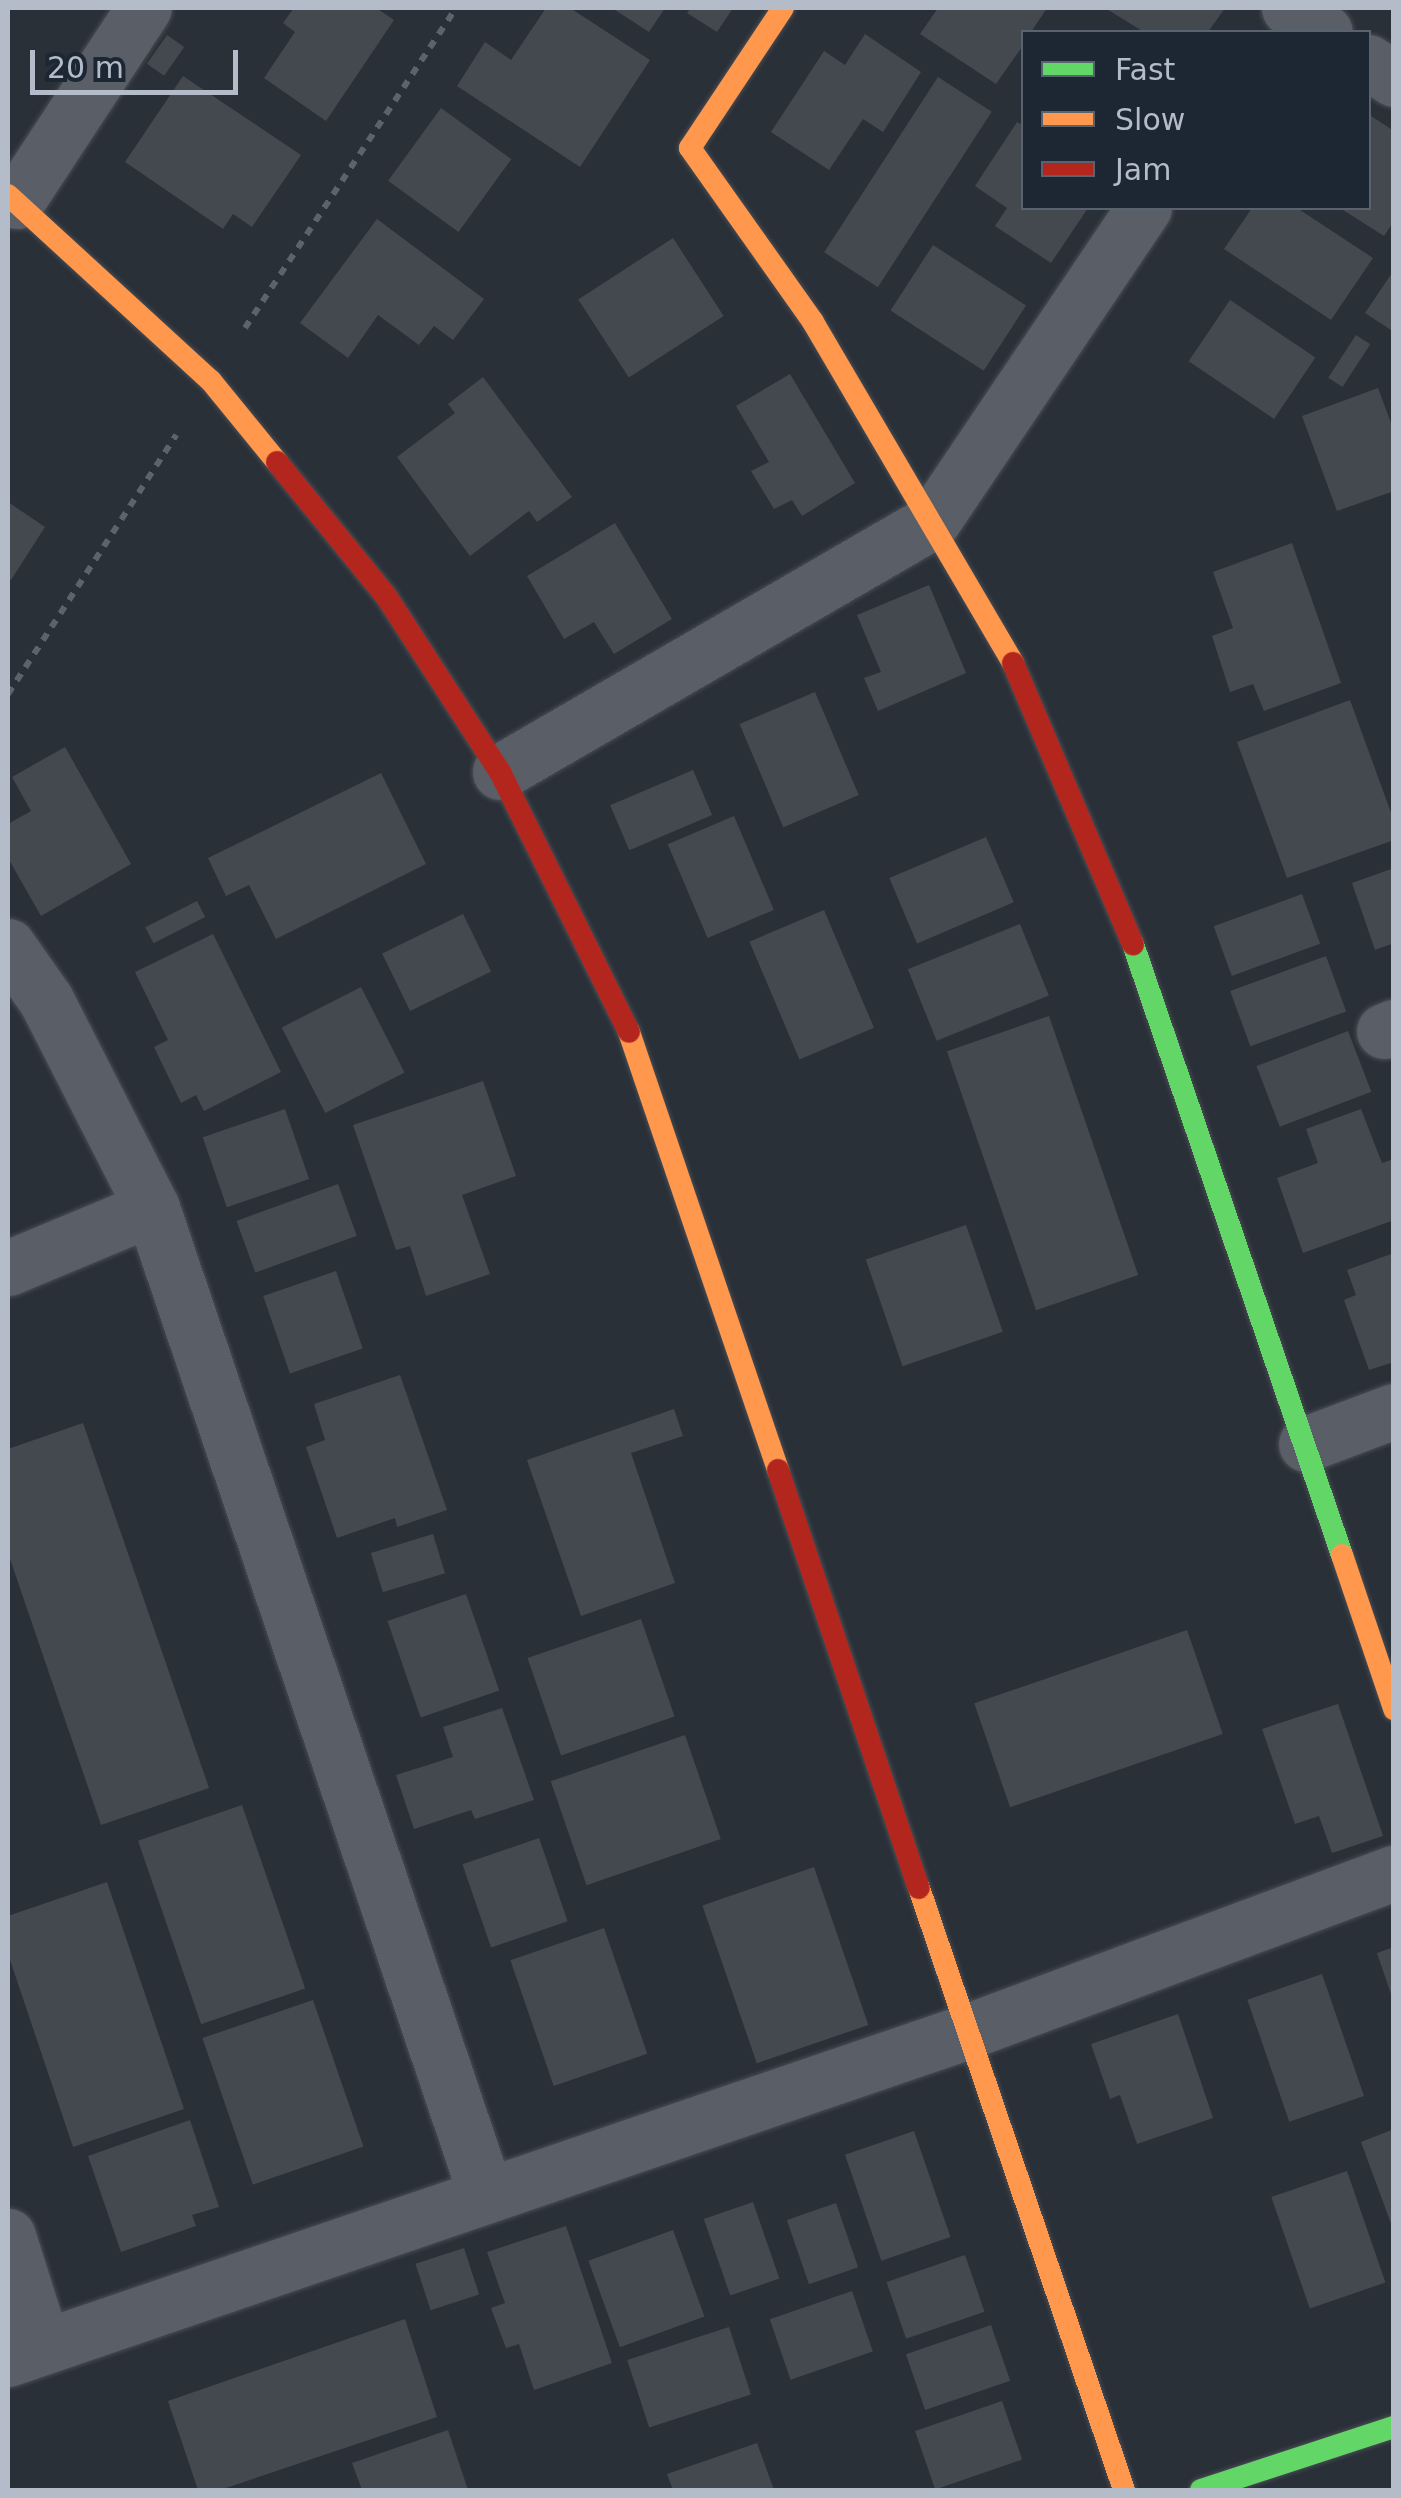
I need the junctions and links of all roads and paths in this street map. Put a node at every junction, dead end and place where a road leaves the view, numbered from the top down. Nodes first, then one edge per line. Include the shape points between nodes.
1 (144, 8) edge
2 (783, 8) edge
3 (1276, 8) edge
4 (1289, 8) edge
5 (1261, 30) edge
6 (1323, 30) edge
7 (1371, 64) edge
8 (1394, 79) edge
9 (12, 198) edge
10 (1143, 210) edge
11 (932, 522) junction
12 (500, 772) junction
13 (8, 946) edge
14 (152, 1208) junction
15 (8, 1268) edge
16 (1394, 1412) edge
17 (1306, 1444) junction
18 (1394, 1708) edge
19 (1394, 1873) edge
20 (966, 2032) junction
21 (485, 2192) junction
22 (8, 2236) edge
23 (25, 2353) edge
24 (1394, 2428) edge
25 (1124, 2490) edge
26 (1202, 2490) edge

1 - 9 street
2 - 11 street via 690,148 813,322
3 - 5 street
4 - 6 street
7 - 8 street
9 - 12 street via 212,381 386,596
10 - 11 street
11 - 12 street
11 - 17 street via 1032,696 1126,923
12 - 20 street via 622,1012
13 - 14 street via 46,1000
14 - 15 street
14 - 21 street
16 - 17 street
17 - 18 street
19 - 20 street
20 - 21 street
20 - 25 street
21 - 23 street
22 - 23 street
24 - 26 street

